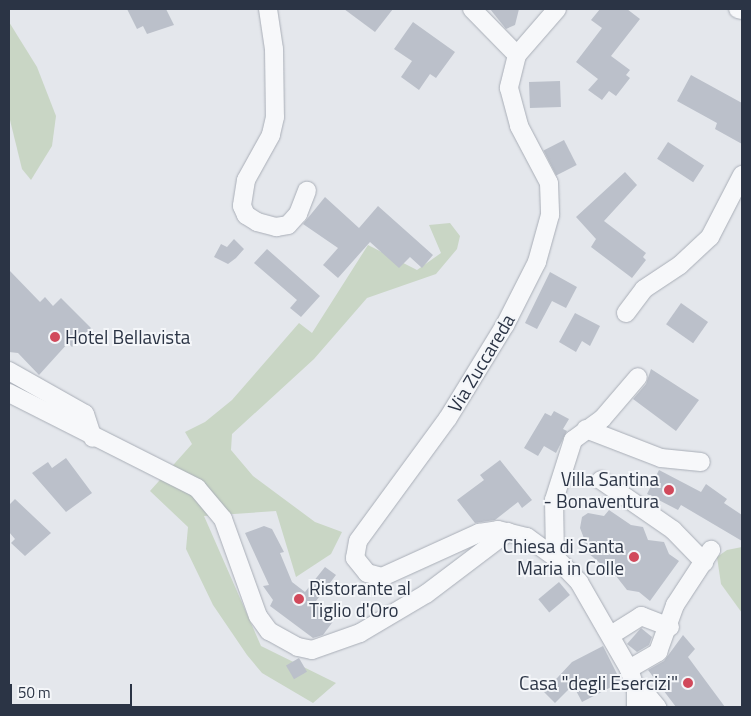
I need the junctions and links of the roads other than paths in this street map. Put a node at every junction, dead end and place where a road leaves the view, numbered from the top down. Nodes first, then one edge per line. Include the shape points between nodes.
1 (268, 9) edge
2 (472, 9) edge
3 (557, 9) edge
4 (738, 9) edge
5 (742, 10) edge
6 (517, 55) junction
7 (742, 175) edge
8 (307, 191) dead end
9 (626, 313) dead end
10 (9, 371) edge
11 (638, 377) dead end
12 (9, 393) edge
13 (580, 428) junction
14 (94, 438) junction
15 (700, 462) dead end
16 (601, 480) dead end
17 (503, 531) junction
18 (555, 557) junction
19 (670, 627) junction
20 (611, 635) junction
21 (629, 669) junction
22 (636, 699) edge
23 (657, 707) edge

1 - 8 street via 274,50 275,117 271,135 246,180 242,206 257,222 276,227 288,225 298,214
2 - 6 street
3 - 6 street, Via Zuccareda
4 - 5 street
6 - 17 street, Via Zuccareda via 509,88 511,105 542,163 551,200 537,262 505,325 448,418 358,540 355,558 367,574 392,576 463,539
7 - 9 street via 710,237 686,261 644,289
10 - 14 street via 85,414
11 - 13 street via 602,419
12 - 14 street
13 - 15 street via 661,458
13 - 18 street via 554,500
14 - 17 street via 198,488 214,504 258,616 282,641 312,650 338,643 396,613
16 - 19 street via 708,556 675,605
17 - 18 street via 527,537
18 - 20 street via 578,582
19 - 20 street via 641,616
19 - 21 street via 658,652
20 - 21 street
21 - 22 street
22 - 23 street via 647,695

